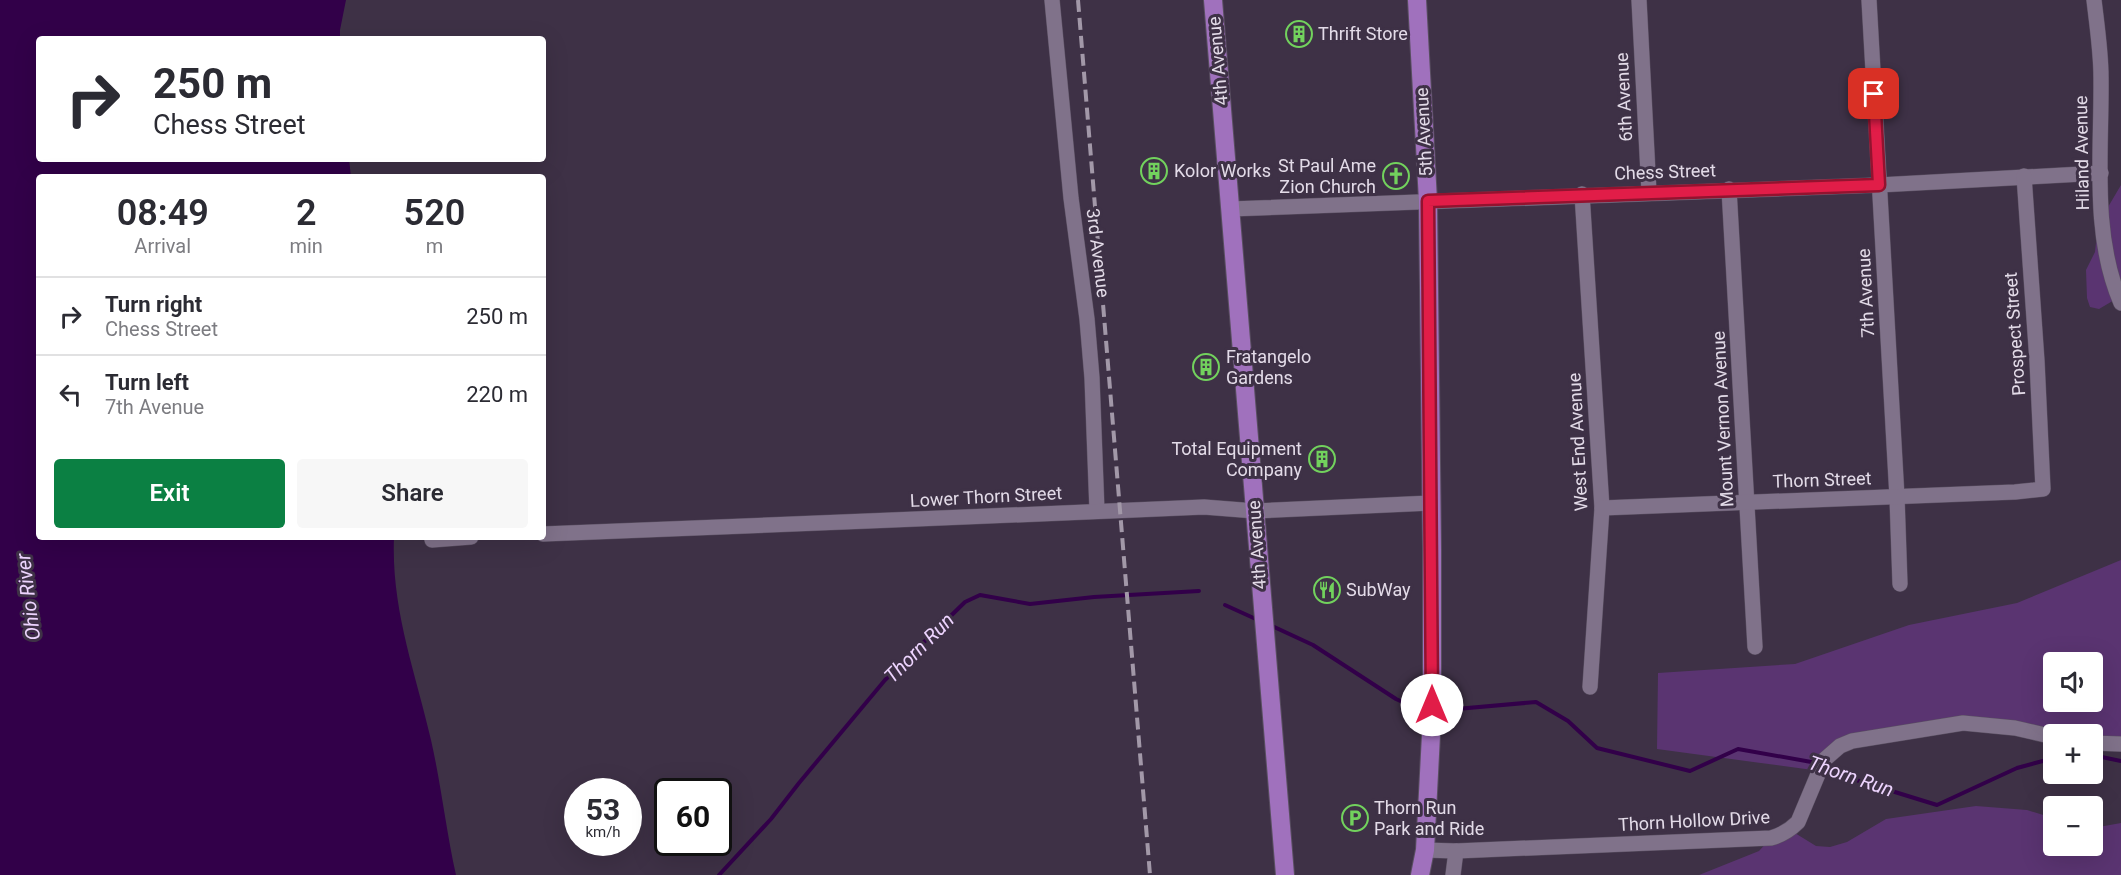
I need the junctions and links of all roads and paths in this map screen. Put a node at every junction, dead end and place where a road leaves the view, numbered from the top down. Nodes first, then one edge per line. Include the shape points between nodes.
1 (1052, 0) edge
2 (1213, 0) edge
3 (1417, 0) edge
4 (1639, 0) edge
5 (1869, 0) edge
6 (2094, 0) edge
7 (2101, 173) junction
8 (2024, 176) junction
9 (1879, 185) junction
10 (1730, 189) junction
11 (1649, 192) junction
12 (1582, 194) junction
13 (1428, 201) junction
14 (1230, 209) junction
15 (2121, 303) edge
16 (2043, 489) joint
17 (1898, 497) junction
18 (1431, 503) junction
19 (1747, 503) junction
20 (1602, 508) junction
21 (1097, 511) junction
22 (1255, 511) junction
23 (546, 534) edge
24 (1900, 584) dead end
25 (1755, 647) dead end
26 (1590, 687) dead end
27 (2043, 734) edge
28 (2103, 743) edge
29 (2121, 744) edge
30 (1425, 850) junction
31 (1456, 850) junction
32 (1285, 875) edge
33 (1420, 875) edge
34 (1425, 875) edge
35 (1454, 875) edge

1 - 21 street, 3rd Avenue via 1088,331
2 - 14 main road, 4th Avenue
3 - 13 main road, 5th Avenue
4 - 11 street, 6th Avenue
5 - 9 street, 7th Avenue
6 - 7 street, Hiland Avenue via 2101,74
7 - 8 street, Chess Street
7 - 15 street, Hiland Avenue via 2103,228 2113,285
8 - 9 street, Chess Street
8 - 16 street, Prospect Street
9 - 10 street, Chess Street
9 - 17 street, 7th Avenue
10 - 11 street, Chess Street
10 - 19 street, Mount Vernon Avenue
11 - 12 street, Chess Street
12 - 13 street, Chess Street
12 - 20 street, West End Avenue
13 - 14 street, Chess Street
13 - 18 main road, 5th Avenue
14 - 22 main road, 4th Avenue
16 - 17 street, Thorn Street
17 - 19 street, Thorn Street
17 - 24 street, 7th Avenue
18 - 22 street, Lower Thorn Street
18 - 30 main road, 5th Avenue via 1432,716
19 - 20 street, Thorn Street
19 - 25 street, Mount Vernon Avenue
20 - 26 street, West End Avenue
21 - 22 street, Lower Thorn Street via 1204,507
21 - 23 street, Lower Thorn Street
22 - 32 main road, 4th Avenue
27 - 31 street, Thorn Hollow Drive via 1963,723 1852,741 1840,746 1822,765 1798,822 1781,836 1771,838
28 - 29 street
30 - 31 street, Thorn Hollow Drive
30 - 33 main road, 5th Avenue
30 - 34 main road
31 - 35 street

